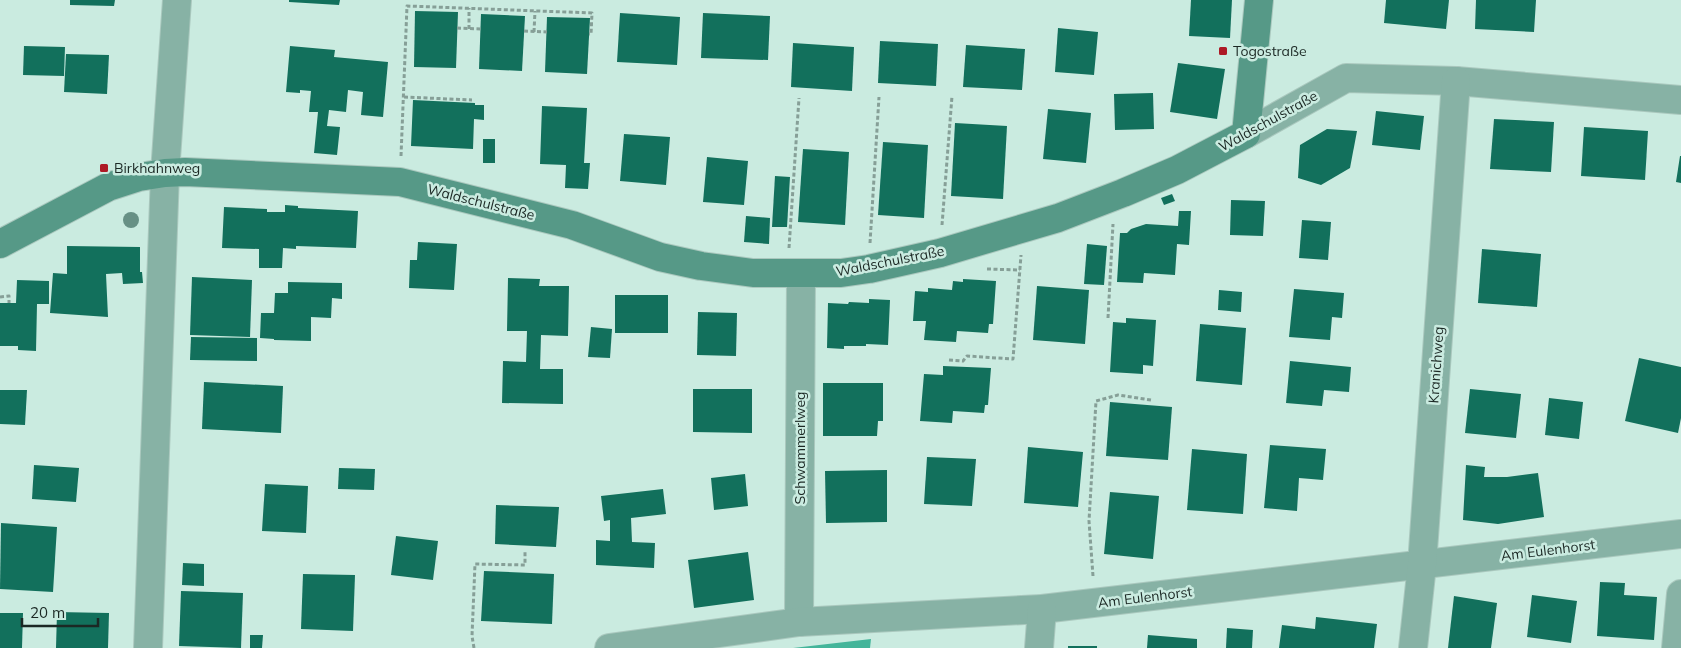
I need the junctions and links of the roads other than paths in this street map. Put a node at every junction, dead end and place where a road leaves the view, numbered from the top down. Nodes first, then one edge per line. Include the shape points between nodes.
1 (177, 0) edge
2 (1259, 0) edge
3 (1456, 81) junction
4 (1681, 100) edge
5 (1246, 134) junction
6 (165, 172) junction
7 (0, 244) edge
8 (794, 274) junction
9 (1681, 534) edge
10 (1422, 565) junction
11 (1681, 594) edge
12 (1042, 609) junction
13 (798, 622) junction
14 (148, 648) edge
15 (609, 648) edge
16 (1039, 648) edge
17 (1413, 648) edge
18 (1676, 648) edge

1 - 6 street
2 - 5 street
3 - 4 street, Waldschulstraße
3 - 5 street, Waldschulstraße via 1346,78
3 - 10 street, Kranichweg
5 - 8 street, Waldschulstraße via 1115,196 1021,230 940,253 869,268 841,273
6 - 7 street, Waldschulstraße via 108,187
6 - 8 street, Waldschulstraße via 400,182 572,225 660,257 754,273
6 - 14 street
8 - 13 street, Schwammerlweg
9 - 10 street, Am Eulenhorst
10 - 12 street, Am Eulenhorst
10 - 17 street, Kranichweg
11 - 18 street
12 - 13 street, Am Eulenhorst
12 - 16 street
13 - 15 street, Am Eulenhorst

